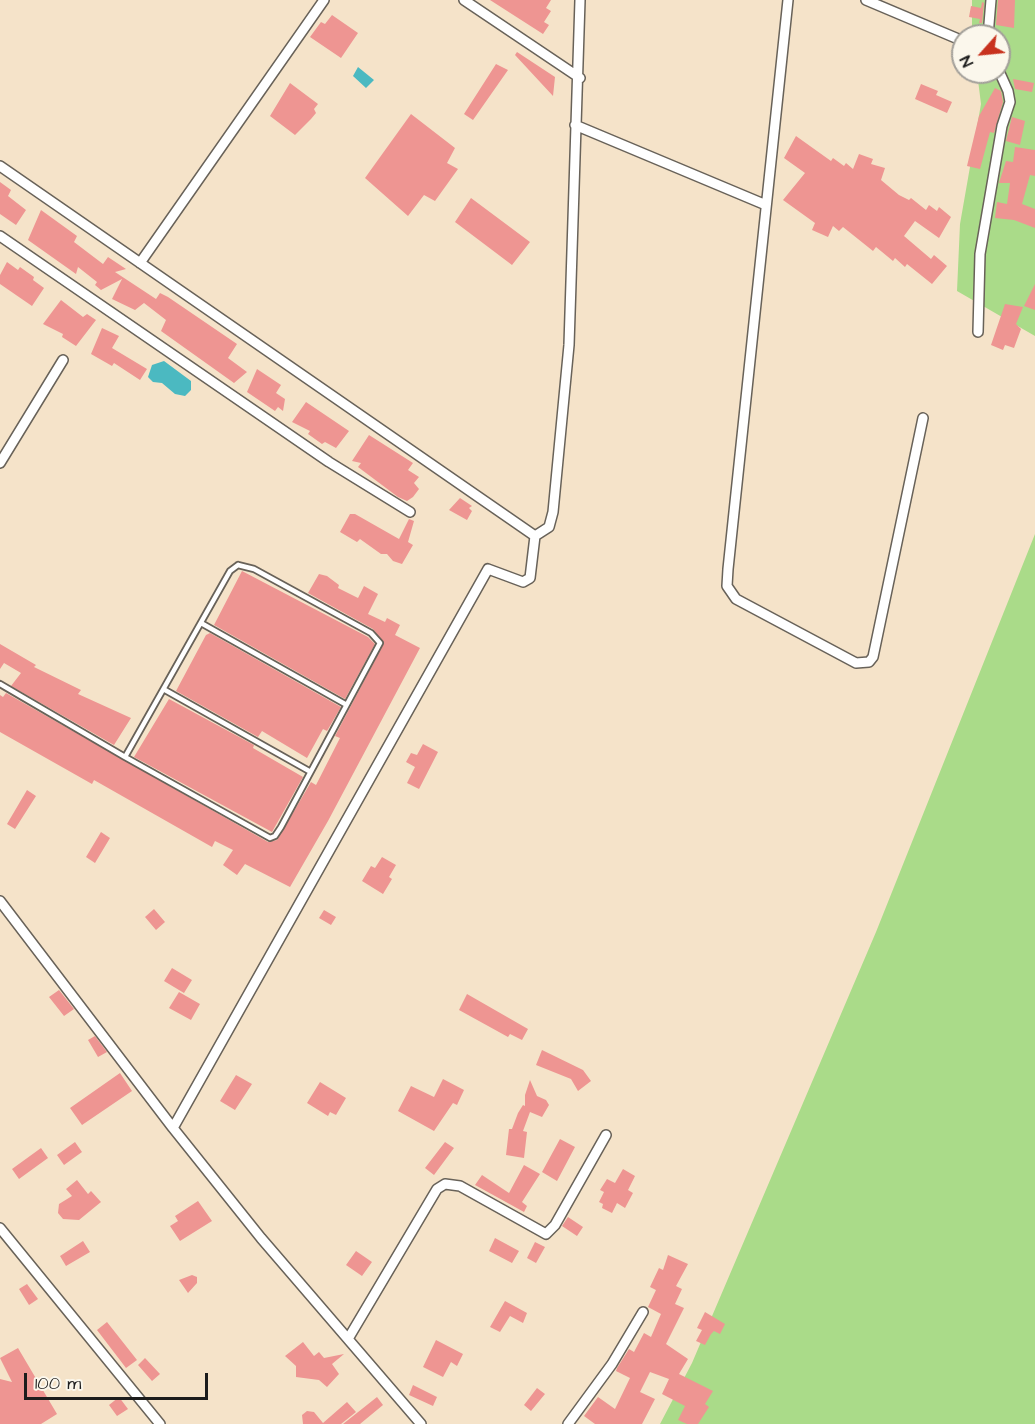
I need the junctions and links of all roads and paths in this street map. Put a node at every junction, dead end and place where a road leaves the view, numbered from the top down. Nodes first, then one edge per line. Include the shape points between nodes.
1 (324, 0) edge
2 (464, 0) edge
3 (580, 0) edge
4 (788, 0) edge
5 (866, 0) edge
6 (991, 0) edge
7 (989, 24) edge
8 (951, 36) edge
9 (580, 78) junction
10 (1005, 84) edge
11 (575, 125) junction
12 (0, 166) edge
13 (766, 205) junction
14 (0, 236) edge
15 (140, 263) junction
16 (978, 332) dead end
17 (63, 360) dead end
18 (923, 418) dead end
19 (0, 463) edge
20 (410, 512) dead end
21 (535, 536) junction
22 (201, 623) junction
23 (0, 684) edge
24 (165, 690) junction
25 (345, 704) junction
26 (125, 757) junction
27 (309, 771) junction
28 (0, 901) edge
29 (172, 1128) junction
30 (606, 1134) dead end
31 (0, 1228) edge
32 (643, 1312) dead end
33 (348, 1339) junction
34 (160, 1424) edge
35 (421, 1424) edge
36 (568, 1424) edge

1 - 15 street
2 - 9 street
3 - 9 street
4 - 13 street
5 - 8 street
6 - 7 street
9 - 11 street
10 - 16 street via 1010,102 1002,126 980,254
11 - 13 street
11 - 21 street via 567,369 553,512 549,527
12 - 15 street
13 - 18 street via 727,586 736,599 856,663 868,662 873,657
14 - 20 street via 329,462
15 - 21 street
17 - 19 street
21 - 29 street via 530,578 523,582 488,569
22 - 24 lane
22 - 25 lane
22 - 25 lane via 230,571 246,565 371,633 380,643
23 - 26 lane
24 - 26 lane
24 - 27 lane
25 - 27 lane
26 - 27 lane via 270,838 281,827
28 - 29 street
29 - 33 street
30 - 33 street via 555,1225 546,1234 460,1186 445,1184 437,1189
31 - 34 street
32 - 36 street via 612,1364
33 - 35 street

